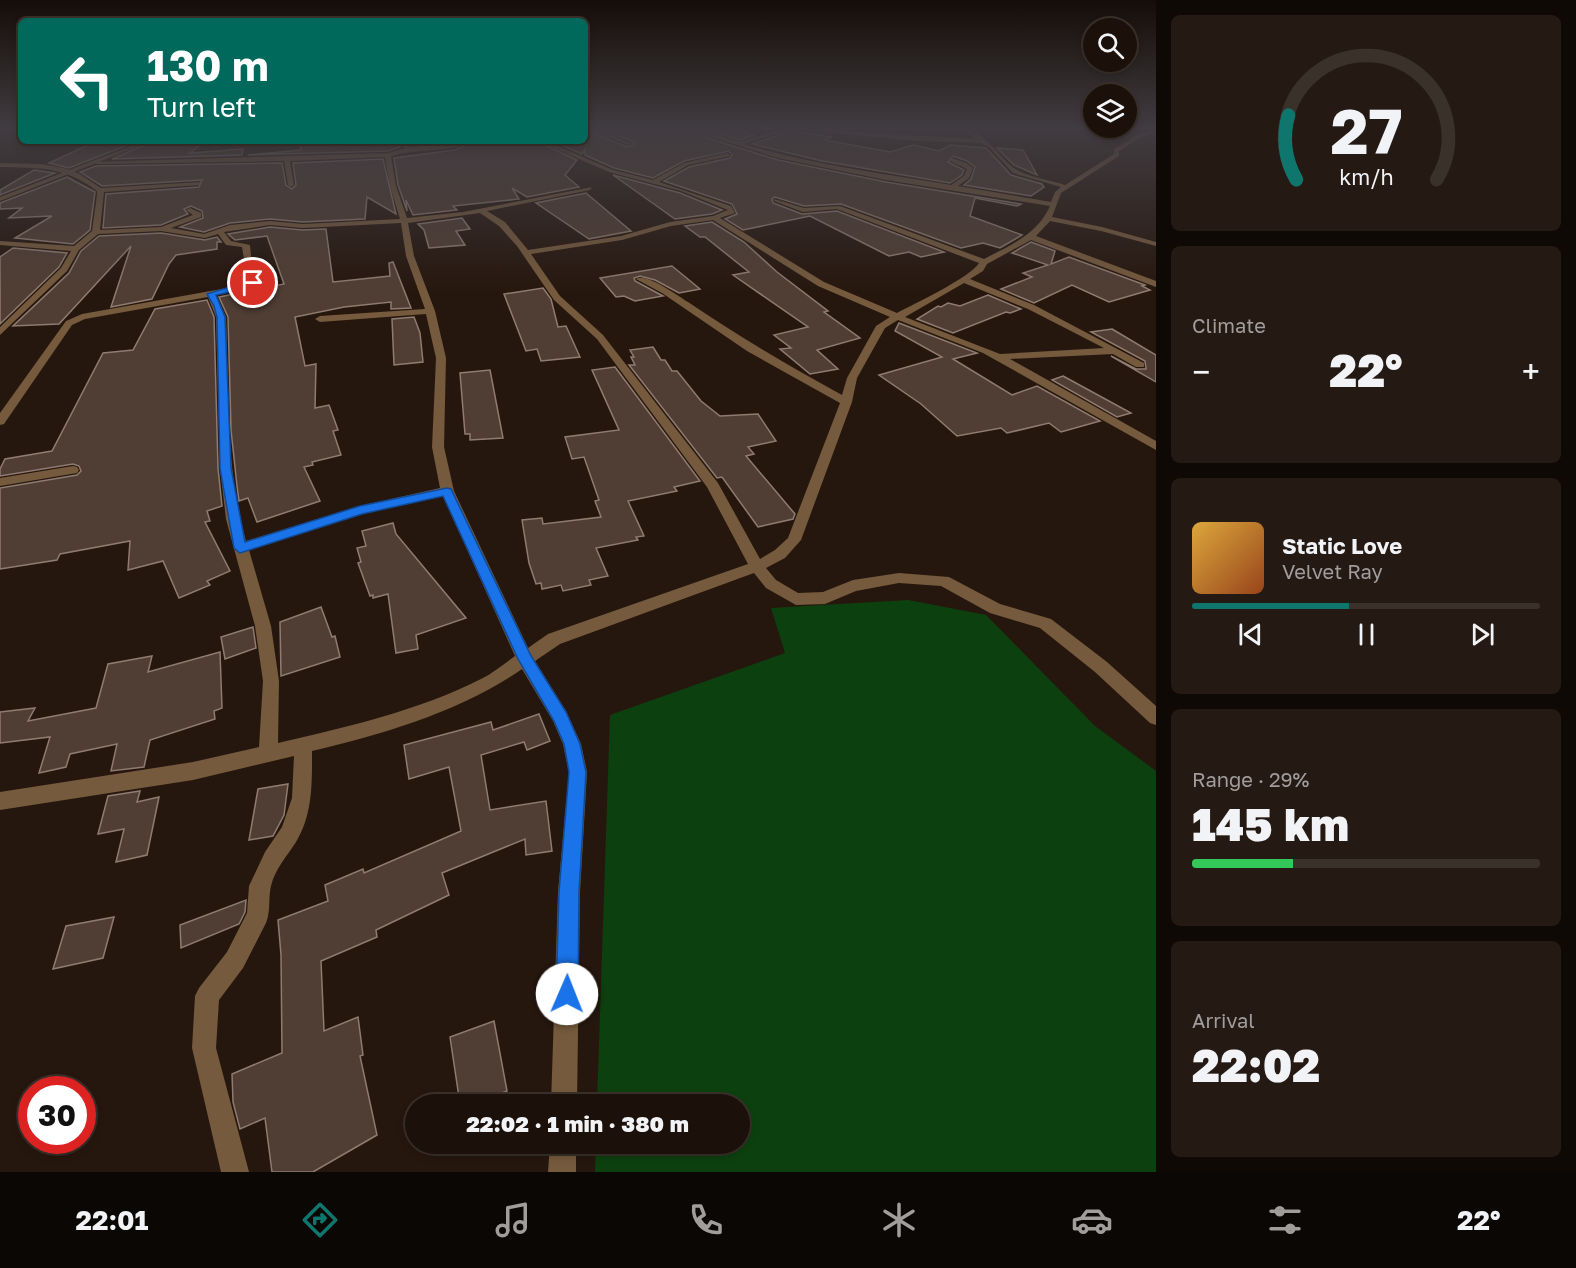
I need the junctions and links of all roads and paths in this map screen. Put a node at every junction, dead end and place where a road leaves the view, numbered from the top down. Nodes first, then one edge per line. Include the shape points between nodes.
1 (43, 183) edge
2 (92, 183) edge
3 (199, 183) dead end
4 (392, 183) edge
5 (652, 183) edge
6 (921, 183) edge
7 (959, 183) edge
8 (1051, 183) edge
9 (1073, 183) edge
10 (953, 187) junction
11 (1066, 187) junction
12 (591, 188) dead end
13 (100, 190) junction
14 (0, 199) edge
15 (776, 200) dead end
16 (1055, 205) junction
17 (190, 210) dead end
18 (481, 210) junction
19 (714, 218) junction
20 (1050, 219) junction
21 (404, 221) junction
22 (161, 229) junction
23 (96, 232) junction
24 (220, 232) junction
25 (1031, 237) junction
26 (0, 243) edge
27 (1156, 244) edge
28 (76, 249) junction
29 (525, 253) junction
30 (984, 262) junction
31 (640, 279) dead end
32 (963, 280) junction
33 (1156, 284) edge
34 (211, 294) junction
35 (430, 311) junction
36 (896, 316) junction
37 (320, 319) dead end
38 (0, 332) edge
39 (1115, 350) junction
40 (999, 357) junction
41 (1140, 365) dead end
42 (846, 402) junction
43 (0, 422) edge
44 (1156, 446) edge
45 (73, 470) dead end
46 (0, 482) edge
47 (447, 491) junction
48 (240, 548) junction
49 (757, 567) junction
50 (525, 659) junction
51 (1156, 717) edge
52 (303, 746) junction
53 (268, 755) junction
54 (0, 801) edge
55 (564, 1094) edge
56 (562, 1154) edge
57 (235, 1172) edge
58 (561, 1172) edge

1 - 14 street
2 - 13 street
3 - 13 street
4 - 21 street
5 - 19 street via 683,190 732,210
6 - 10 street
7 - 10 street
8 - 11 street
9 - 11 street
10 - 16 street
11 - 16 street via 1058,192
12 - 18 street
13 - 23 street via 102,202
15 - 30 street via 803,210 838,207
16 - 20 street
17 - 22 street via 198,215
18 - 21 street
18 - 29 street via 502,225
19 - 29 street
19 - 36 street via 821,284
20 - 25 street
20 - 27 street
21 - 24 street via 293,226 270,223 230,227
21 - 35 street via 410,256
22 - 23 street
22 - 24 street via 194,236
23 - 28 street
24 - 34 street via 229,243 246,245 253,283
25 - 30 street
25 - 33 street
26 - 28 street
28 - 38 street via 64,269
29 - 49 street via 557,298 600,337 713,486
30 - 32 street
31 - 42 street via 665,291 751,349
32 - 36 street
32 - 39 street via 984,286
34 - 43 street via 101,313 69,323
34 - 48 street via 221,317 226,468
35 - 37 street
35 - 47 street via 441,358 438,447
36 - 40 street
36 - 42 street via 881,326 873,339 852,378
39 - 40 street
39 - 41 street
40 - 44 street
42 - 49 street via 794,540 780,554
45 - 46 street
47 - 48 street via 360,510
47 - 50 street
48 - 53 street via 263,626 269,670
49 - 50 street via 554,639
49 - 51 street via 771,584 796,599 825,598 853,586 899,578 944,581 995,609 1045,623
50 - 52 street via 487,684 431,707 355,734
50 - 55 street via 560,717 572,744 578,772 569,892
52 - 53 street
52 - 57 street via 303,798 290,833 260,886 258,915 236,960 207,996 204,1048
53 - 54 street via 193,771
56 - 58 street

